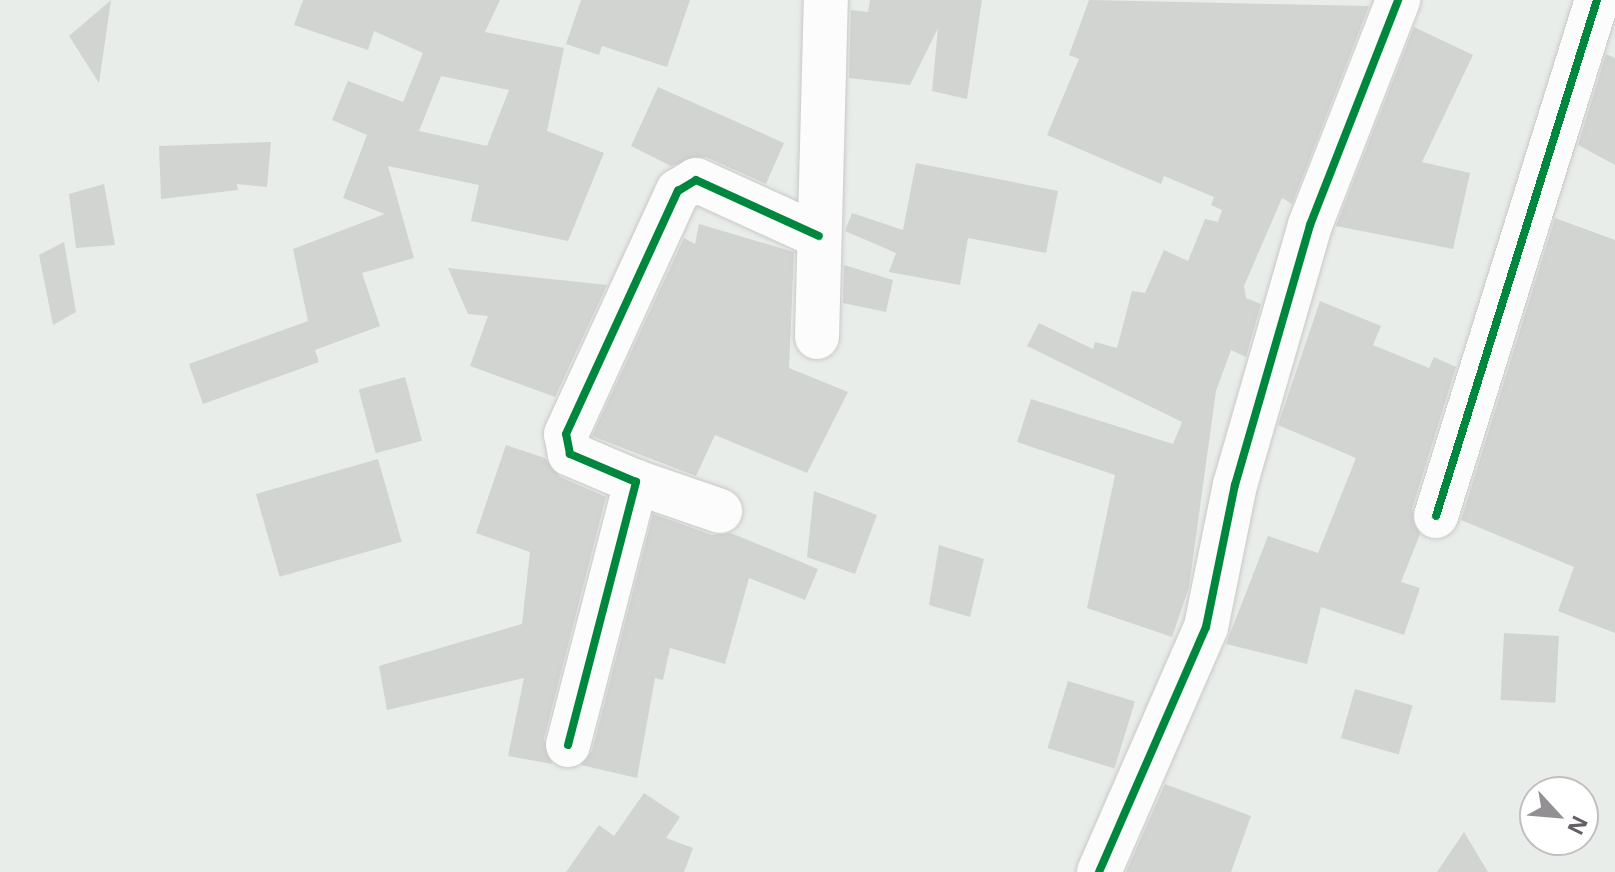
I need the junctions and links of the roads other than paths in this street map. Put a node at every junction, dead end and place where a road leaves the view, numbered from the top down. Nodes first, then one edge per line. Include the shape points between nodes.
1 (826, 0) edge
2 (1398, 0) edge
3 (1597, 0) edge
4 (819, 236) junction
5 (817, 337) dead end
6 (636, 482) junction
7 (720, 511) dead end
8 (1436, 516) dead end
9 (568, 745) dead end
10 (1099, 872) edge

1 - 4 street
2 - 10 street via 1310,225 1235,485 1206,627
3 - 8 street
4 - 5 street
4 - 6 street via 696,180 678,191 566,434 570,454
6 - 7 street
6 - 9 street

